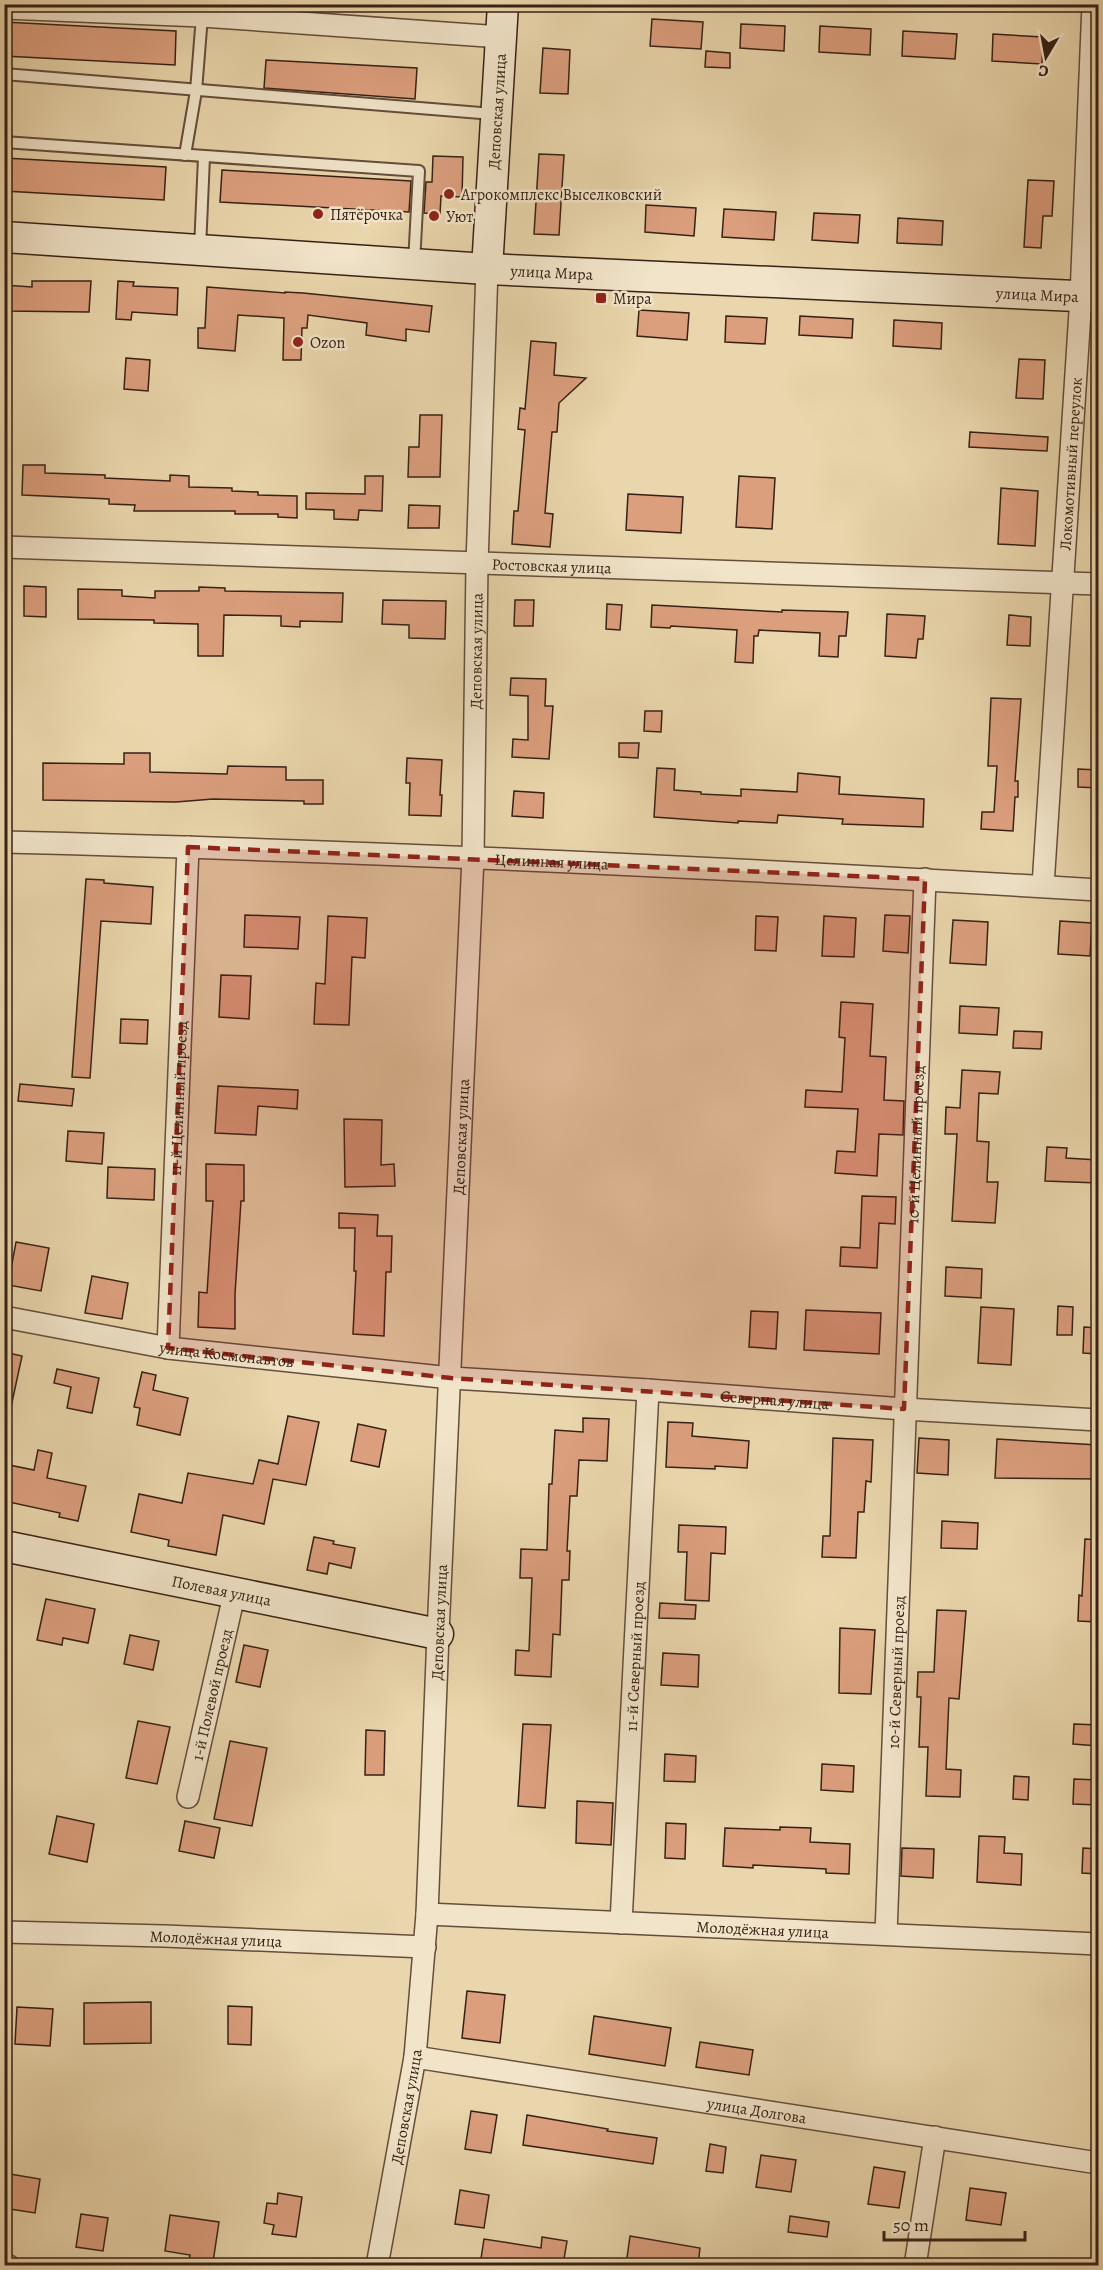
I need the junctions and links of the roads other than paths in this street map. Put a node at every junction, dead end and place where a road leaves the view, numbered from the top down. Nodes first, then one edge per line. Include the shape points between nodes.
1 (503, 4) edge
2 (1094, 4) edge
3 (4, 8) edge
4 (202, 16) junction
5 (501, 37) junction
6 (4, 74) edge
7 (196, 91) junction
8 (496, 115) junction
9 (4, 142) edge
10 (185, 155) junction
11 (204, 157) junction
12 (4, 237) edge
13 (200, 251) junction
14 (414, 263) junction
15 (487, 269) junction
16 (1090, 296) edge
17 (4, 547) edge
18 (477, 564) junction
19 (1062, 582) junction
20 (1098, 584) edge
21 (4, 842) edge
22 (188, 847) junction
23 (473, 857) junction
24 (925, 879) junction
25 (1043, 886) junction
26 (1098, 890) edge
27 (4, 1317) edge
28 (168, 1347) junction
29 (451, 1378) junction
30 (648, 1390) junction
31 (904, 1409) junction
32 (1098, 1420) edge
33 (4, 1546) edge
34 (235, 1591) junction
35 (438, 1634) junction
36 (188, 1797) dead end
37 (427, 1914) junction
38 (621, 1923) junction
39 (4, 1932) edge
40 (886, 1934) junction
41 (1098, 1944) edge
42 (425, 1947) junction
43 (415, 2057) junction
44 (935, 2137) junction
45 (1098, 2163) edge
46 (377, 2265) edge
47 (915, 2265) edge

1 - 5 street, Деповская улица
2 - 16 street, Локомотивный переулок
3 - 4 street
4 - 5 street
4 - 7 lane
5 - 8 street, Деповская улица
6 - 7 lane
7 - 8 lane
7 - 10 lane
8 - 15 street, Деповская улица
9 - 10 lane
10 - 11 lane
11 - 13 lane
11 - 14 lane via 419,171
12 - 13 street, улица Мира
13 - 14 street, улица Мира
14 - 15 street, улица Мира
15 - 16 street, улица Мира
15 - 18 street, Деповская улица
16 - 19 street, Локомотивный переулок
17 - 18 street, Ростовская улица
18 - 19 street, Ростовская улица
18 - 23 street, Деповская улица
19 - 20 street, Ростовская улица
19 - 25 street, Локомотивный переулок
21 - 22 street, Целинная улица
22 - 23 street, Целинная улица
22 - 28 street, 11-й Целинный проезд
23 - 24 street, Целинная улица
23 - 29 street, Деповская улица
24 - 25 street, Целинная улица
24 - 31 street, 10-й Целинный проезд
25 - 26 street, Целинная улица
27 - 28 street, улица Космонавтов
28 - 29 street, улица Космонавтов
29 - 30 street, Северная улица
29 - 35 street, Деповская улица
30 - 31 street, Северная улица
30 - 38 street, 11-й Северный проезд
31 - 32 street, Северная улица
31 - 40 street, 10-й Северный проезд
33 - 34 street, Полевая улица
34 - 35 street, Полевая улица
34 - 36 street, 1-й Полевой проезд
35 - 37 street, Деповская улица
37 - 38 street, Молодёжная улица
37 - 42 street, Деповская улица
38 - 40 street, Молодёжная улица
39 - 42 street, Молодёжная улица
40 - 41 street, Молодёжная улица
42 - 43 street, Деповская улица
43 - 44 street, улица Долгова
43 - 46 street, Деповская улица
44 - 45 street, улица Долгова
44 - 47 street

